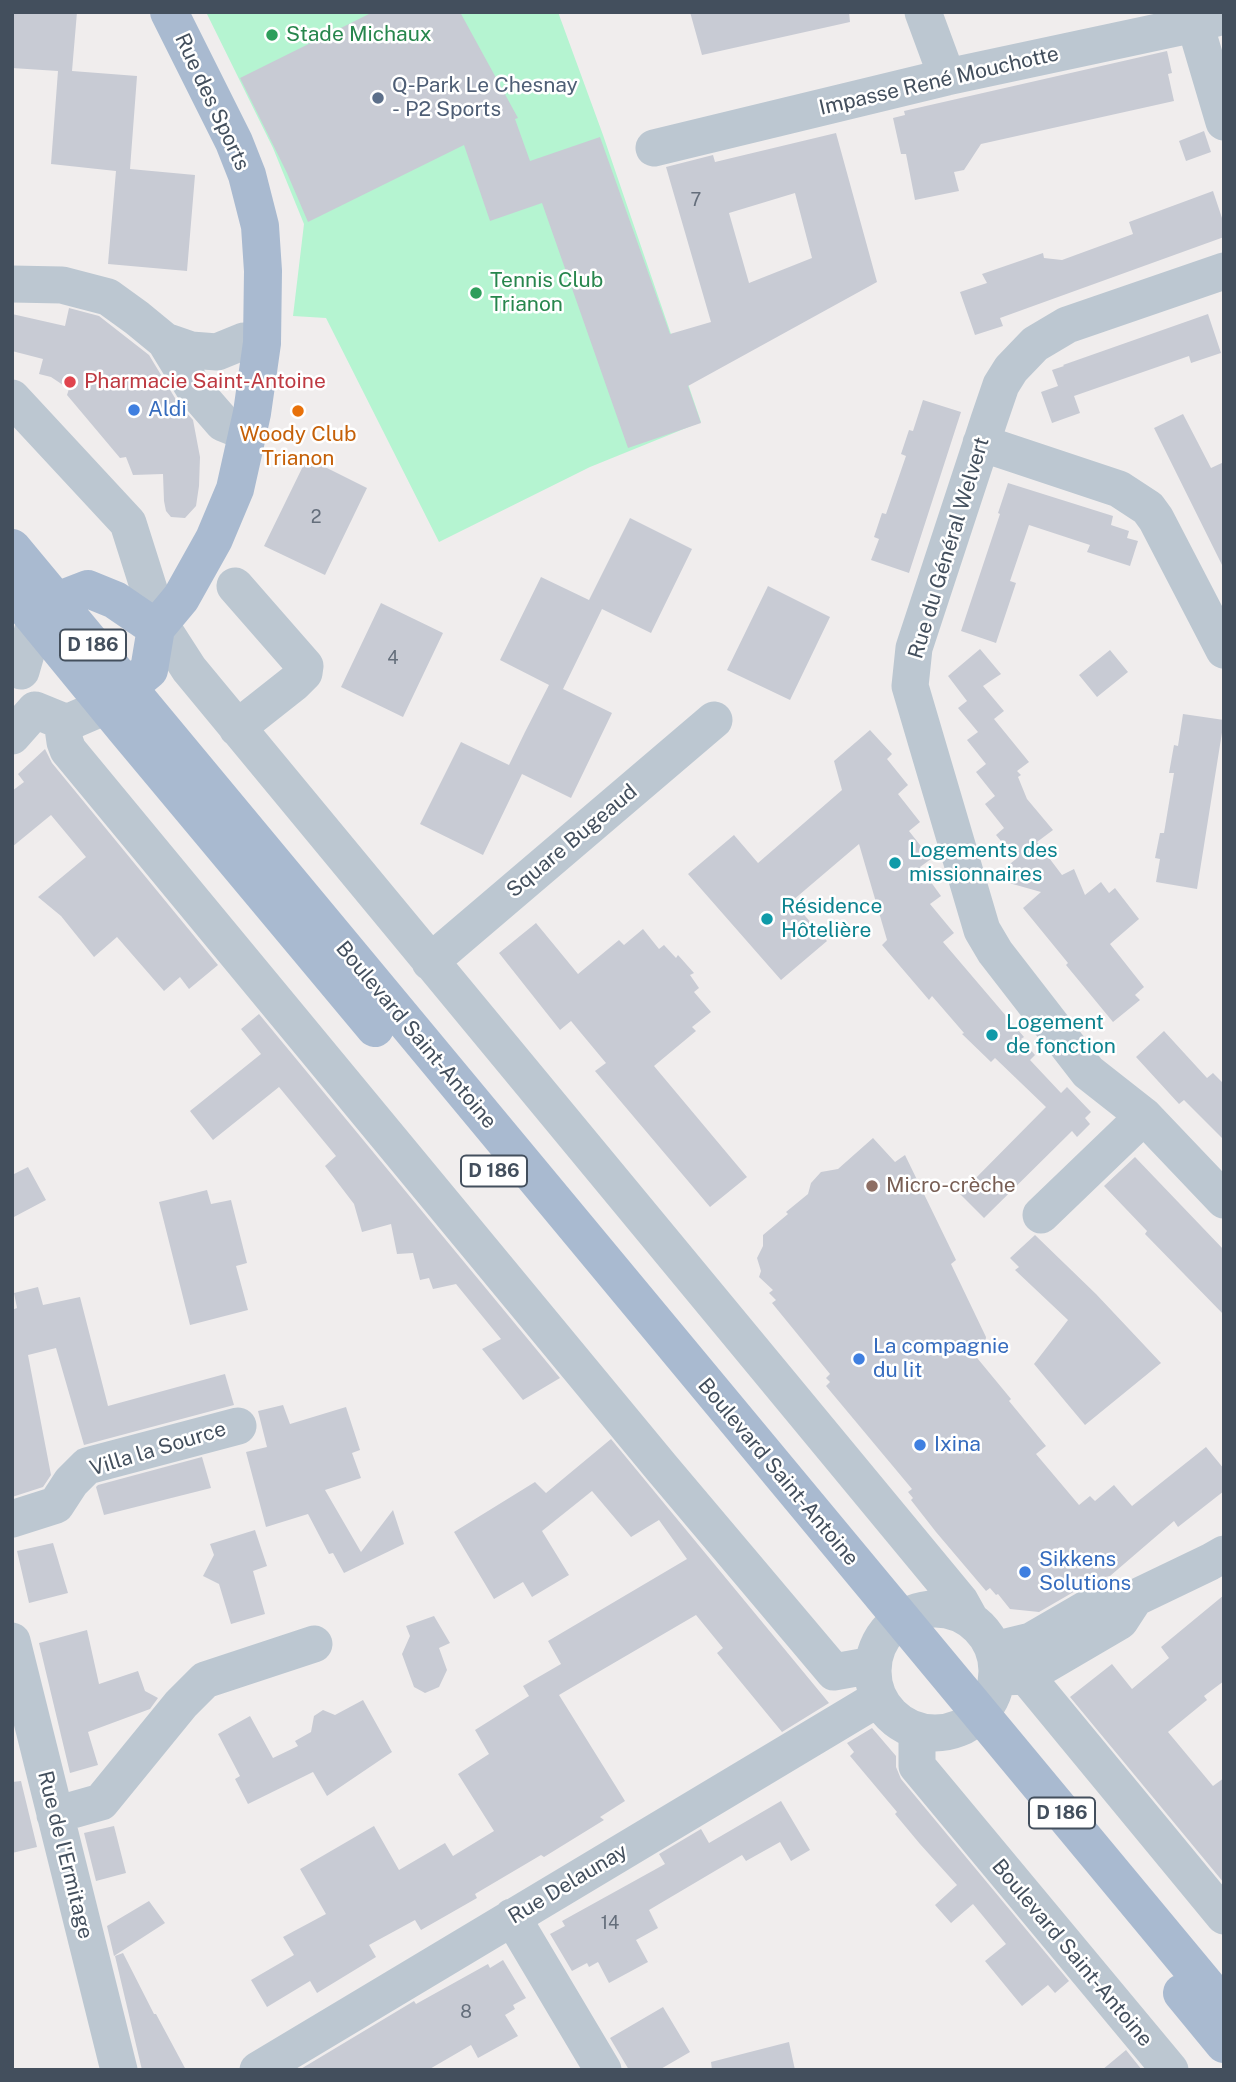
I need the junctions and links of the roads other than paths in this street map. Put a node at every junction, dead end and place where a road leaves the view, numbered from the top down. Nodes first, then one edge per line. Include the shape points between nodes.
1 (169, 12) edge
2 (923, 12) edge
3 (1210, 20) edge
4 (947, 78) junction
5 (1224, 122) edge
6 (654, 148) dead end
7 (1224, 271) edge
8 (12, 284) edge
9 (165, 341) junction
10 (262, 343) junction
11 (12, 398) edge
12 (248, 433) junction
13 (981, 443) junction
14 (12, 548) edge
15 (234, 586) dead end
16 (158, 626) junction
17 (28, 630) edge
18 (1224, 650) edge
19 (117, 697) junction
20 (714, 720) dead end
21 (37, 723) edge
22 (237, 729) junction
23 (430, 962) junction
24 (1144, 1116) junction
25 (1224, 1200) edge
26 (1041, 1214) dead end
27 (238, 1426) dead end
28 (12, 1519) edge
29 (1224, 1553) edge
30 (970, 1619) junction
31 (12, 1641) edge
32 (314, 1644) dead end
33 (884, 1654) junction
34 (1006, 1668) junction
35 (969, 1721) junction
36 (917, 1731) junction
37 (55, 1815) junction
38 (1224, 1916) edge
39 (512, 1917) junction
40 (1224, 2007) edge
41 (1224, 2043) edge
42 (119, 2070) edge
43 (258, 2070) edge
44 (603, 2070) edge
45 (1170, 2070) edge

1 - 10 main road, Rue des Sports via 247,175 260,226
2 - 4 street
3 - 4 street, Impasse René Mouchotte
3 - 5 street
4 - 6 street, Impasse René Mouchotte
7 - 13 street, Rue du Général Welvert via 1083,319 1035,344 1001,385
8 - 9 street via 62,285 108,297
9 - 10 street via 217,352 244,341
9 - 12 street via 196,392 223,423
10 - 12 main road, Rue des Sports
11 - 16 street via 128,523
12 - 16 main road, Rue des Sports via 236,489 214,539 181,598
13 - 18 street via 1119,489 1148,508
13 - 24 street, Rue du Général Welvert via 914,648 910,686 915,708 982,930 1088,1072
14 - 17 main road, Boulevard Saint-Antoine / D 186
15 - 22 street via 304,666 304,673
16 - 17 main road via 88,589
16 - 19 main road, Rue des Sports via 149,670
16 - 22 street
17 - 19 main road, Boulevard Saint-Antoine / D 186
17 - 21 street, Boulevard Saint-Antoine
19 - 21 street via 79,719
19 - 33 main road, Boulevard Saint-Antoine / D 186
20 - 23 street, Square Bugeaud
21 - 33 street, Boulevard Saint-Antoine via 65,742 834,1672
22 - 23 street
23 - 30 street via 960,1601
24 - 25 street, Rue du Général Welvert
24 - 26 street
27 - 28 street, Villa la Source via 87,1466 56,1505
29 - 34 street via 1135,1598 1120,1621
30 - 33 street, Boulevard Saint-Antoine via 936,1608 923,1609
30 - 34 street
31 - 37 street, Rue de l'Ermitage
32 - 37 street via 205,1680 101,1802
33 - 35 main road, Boulevard Saint-Antoine / D 186
33 - 36 street, Boulevard Saint-Antoine via 888,1713
33 - 39 street, Rue Delaunay
34 - 35 street via 988,1702
34 - 38 street
35 - 36 street via 945,1732
35 - 40 main road, Boulevard Saint-Antoine / D 186
35 - 41 main road, Boulevard Saint-Antoine / D 186
36 - 45 street, Boulevard Saint-Antoine via 916,1766
37 - 42 street, Rue de l'Ermitage
39 - 43 street, Rue Delaunay
39 - 44 street

